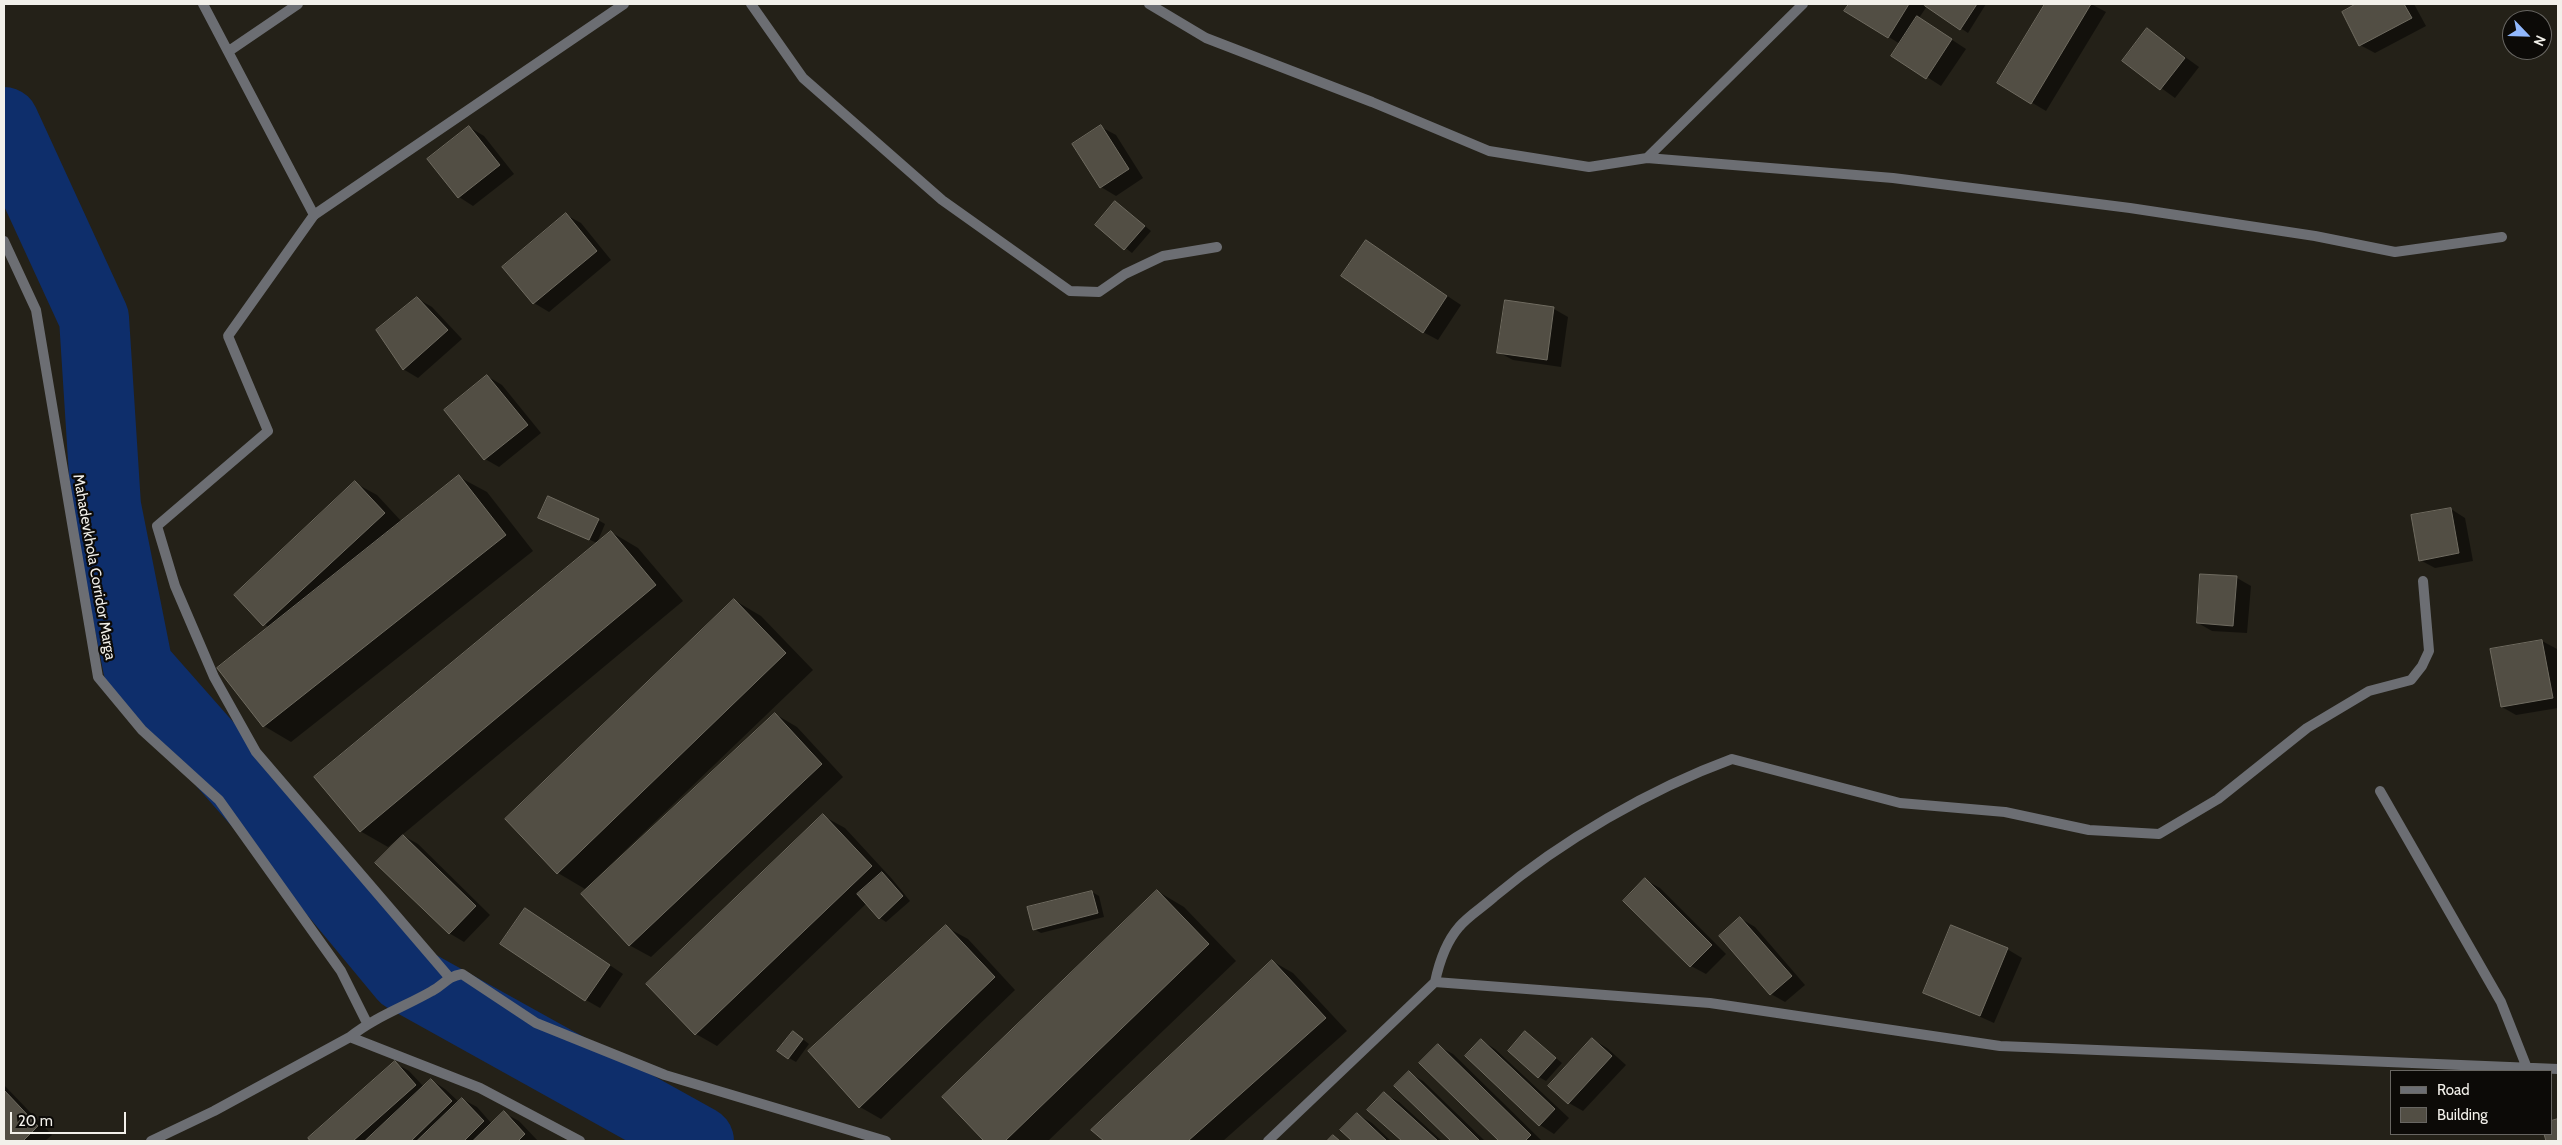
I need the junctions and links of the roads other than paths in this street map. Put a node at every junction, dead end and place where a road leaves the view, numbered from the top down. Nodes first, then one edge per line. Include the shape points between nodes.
1 (203, 4) edge
2 (298, 4) edge
3 (624, 4) edge
4 (751, 4) edge
5 (1149, 4) edge
6 (1803, 4) edge
7 (228, 51) junction
8 (1647, 158) junction
9 (314, 215) junction
10 (2502, 237) dead end
11 (4, 241) edge
12 (1217, 247) dead end
13 (2423, 581) dead end
14 (2380, 791) dead end
15 (449, 977) junction
16 (1435, 982) junction
17 (367, 1023) junction
18 (350, 1036) junction
19 (2527, 1068) junction
20 (2558, 1069) edge
21 (151, 1141) edge
22 (580, 1141) edge
23 (886, 1141) edge
24 (1268, 1141) edge

1 - 7 street
2 - 7 street
3 - 9 street
4 - 12 street via 803,78 942,200 1070,291 1099,292 1125,274 1163,256
5 - 8 street via 1206,38 1489,151 1589,167
6 - 8 street
7 - 9 street
8 - 10 street via 1893,178 2130,208 2315,236 2395,252
9 - 15 street via 228,336 268,431 157,526 175,586 210,668 256,752
11 - 17 street, Mahadevkhola Corridor Marga via 36,310 98,677 142,730 219,800 341,971
13 - 16 street via 2429,651 2411,680 2369,691 2306,728 2218,799 2159,834 2089,830 2005,812 1900,803 1732,759 1706,768 1611,816 1512,882 1459,926 1440,961
14 - 19 street via 2501,1002
15 - 17 street via 434,990
15 - 23 street via 462,974 536,1023 665,1075
16 - 19 street via 1710,1003 2000,1046
16 - 24 street
17 - 18 street
18 - 21 street via 214,1111
18 - 22 street via 480,1088
19 - 20 street

